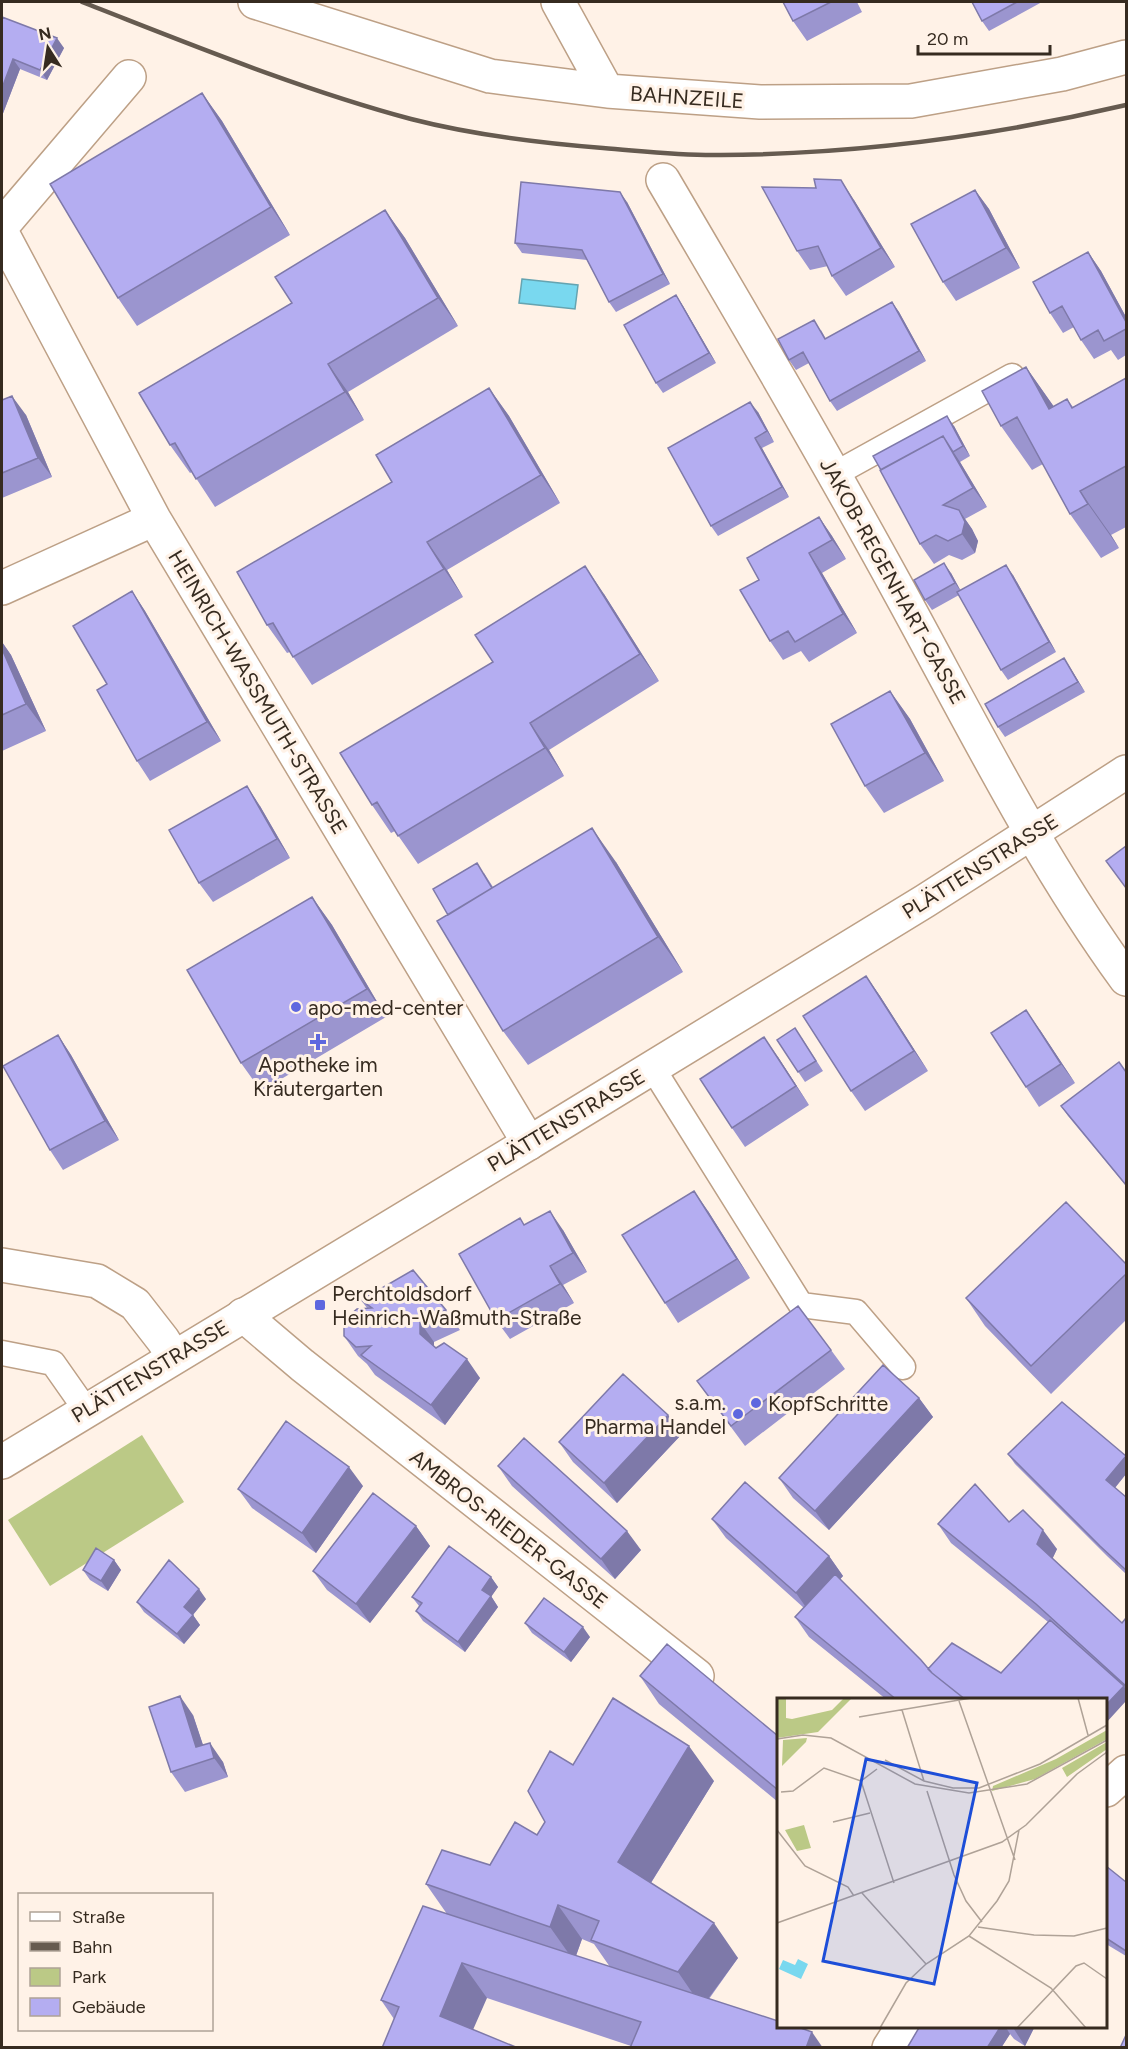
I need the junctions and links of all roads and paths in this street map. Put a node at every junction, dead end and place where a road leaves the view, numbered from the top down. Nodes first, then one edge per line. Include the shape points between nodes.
1 (255, 2) edge
2 (558, 2) edge
3 (1126, 57) edge
4 (129, 77) dead end
5 (607, 91) junction
6 (663, 180) dead end
7 (2, 226) edge
8 (2, 233) edge
9 (1022, 371) edge
10 (835, 474) junction
11 (154, 519) junction
12 (2, 588) edge
13 (1126, 772) edge
14 (1033, 834) junction
15 (1126, 979) edge
16 (652, 1067) junction
17 (529, 1143) junction
18 (2, 1265) edge
19 (243, 1315) junction
20 (2, 1353) edge
21 (173, 1356) junction
22 (903, 1367) dead end
23 (86, 1410) junction
24 (2, 1461) edge
25 (722, 1694) edge
26 (1126, 1772) edge
27 (1107, 1789) edge
28 (902, 2028) edge
29 (889, 2048) edge

1 - 5 street, BAHNZEILE via 490,76
2 - 5 street
3 - 5 street, BAHNZEILE via 1062,74 911,101 760,102
4 - 7 street
6 - 10 street, JAKOB-REGENHART-GASSE
8 - 11 street, HEINRICH-WASSMUTH-STRASSE
9 - 10 lane
10 - 14 street, JAKOB-REGENHART-GASSE
11 - 12 street
11 - 17 street, HEINRICH-WASSMUTH-STRASSE
13 - 14 street, PLÄTTENSTRASSE
14 - 15 street, JAKOB-REGENHART-GASSE
14 - 16 street, PLÄTTENSTRASSE
16 - 17 street, PLÄTTENSTRASSE
16 - 22 lane via 801,1305 856,1312
17 - 19 street, PLÄTTENSTRASSE
18 - 21 street via 97,1281 135,1304
19 - 21 street, PLÄTTENSTRASSE
19 - 25 street, AMBROS-RIEDER-GASSE
20 - 23 lane via 54,1363
21 - 23 street, PLÄTTENSTRASSE
23 - 24 street, PLÄTTENSTRASSE
26 - 27 street
28 - 29 street

